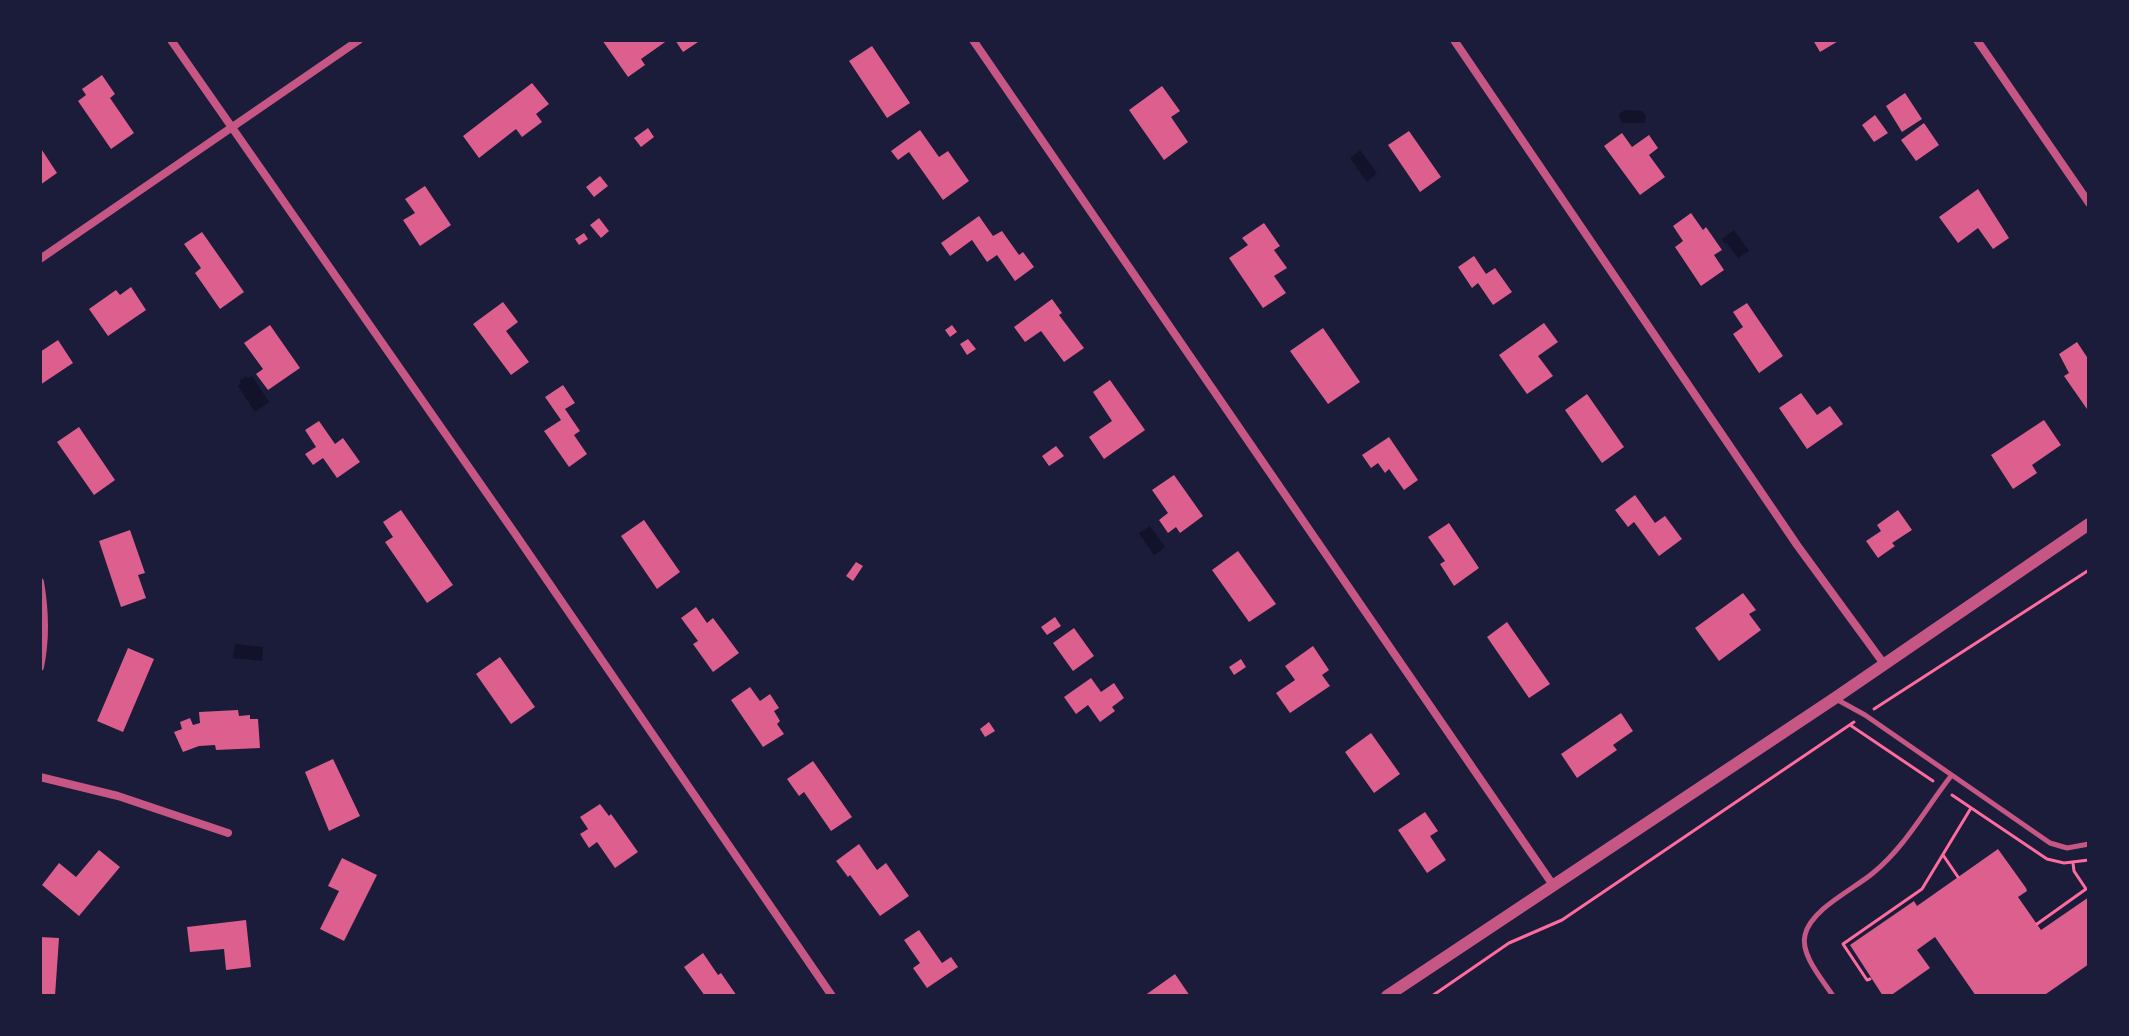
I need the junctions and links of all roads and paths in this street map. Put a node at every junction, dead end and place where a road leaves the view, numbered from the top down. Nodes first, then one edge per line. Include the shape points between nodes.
1 (171, 40) edge
2 (359, 40) edge
3 (973, 40) edge
4 (1454, 40) edge
5 (1977, 40) edge
6 (232, 126) junction
7 (2089, 203) edge
8 (40, 259) edge
9 (2089, 524) edge
10 (2089, 570) edge
11 (40, 582) edge
12 (1884, 664) junction
13 (40, 667) edge
14 (1835, 698) junction
15 (1865, 715) junction
16 (1850, 725) junction
17 (1951, 776) junction
18 (40, 777) edge
19 (1942, 787) junction
20 (1971, 808) junction
21 (228, 833) dead end
22 (2089, 844) edge
23 (1943, 855) junction
24 (2089, 860) edge
25 (2073, 863) junction
26 (1958, 877) dead end
27 (1553, 885) junction
28 (2037, 924) dead end
29 (1870, 979) dead end
30 (832, 996) edge
31 (1387, 996) edge
32 (1432, 996) edge
33 (1833, 996) edge

1 - 6 street
2 - 6 street
3 - 27 street
4 - 12 street via 1797,545
5 - 7 street
6 - 8 street
6 - 30 street
9 - 12 street
10 - 15 path
11 - 13 street via 45,608
12 - 14 street
14 - 15 lane
14 - 27 street
15 - 16 path
15 - 17 lane
16 - 19 path
16 - 32 path via 1562,920 1509,943
17 - 19 lane
17 - 22 lane via 2050,843 2067,848
18 - 21 street via 118,796
19 - 20 path
19 - 33 lane via 1876,871 1812,922 1805,936 1807,952
20 - 23 path
20 - 25 path via 2042,857
23 - 26 path
23 - 29 path via 1922,889 1843,944
24 - 25 path
25 - 28 path via 2086,889
27 - 31 street

